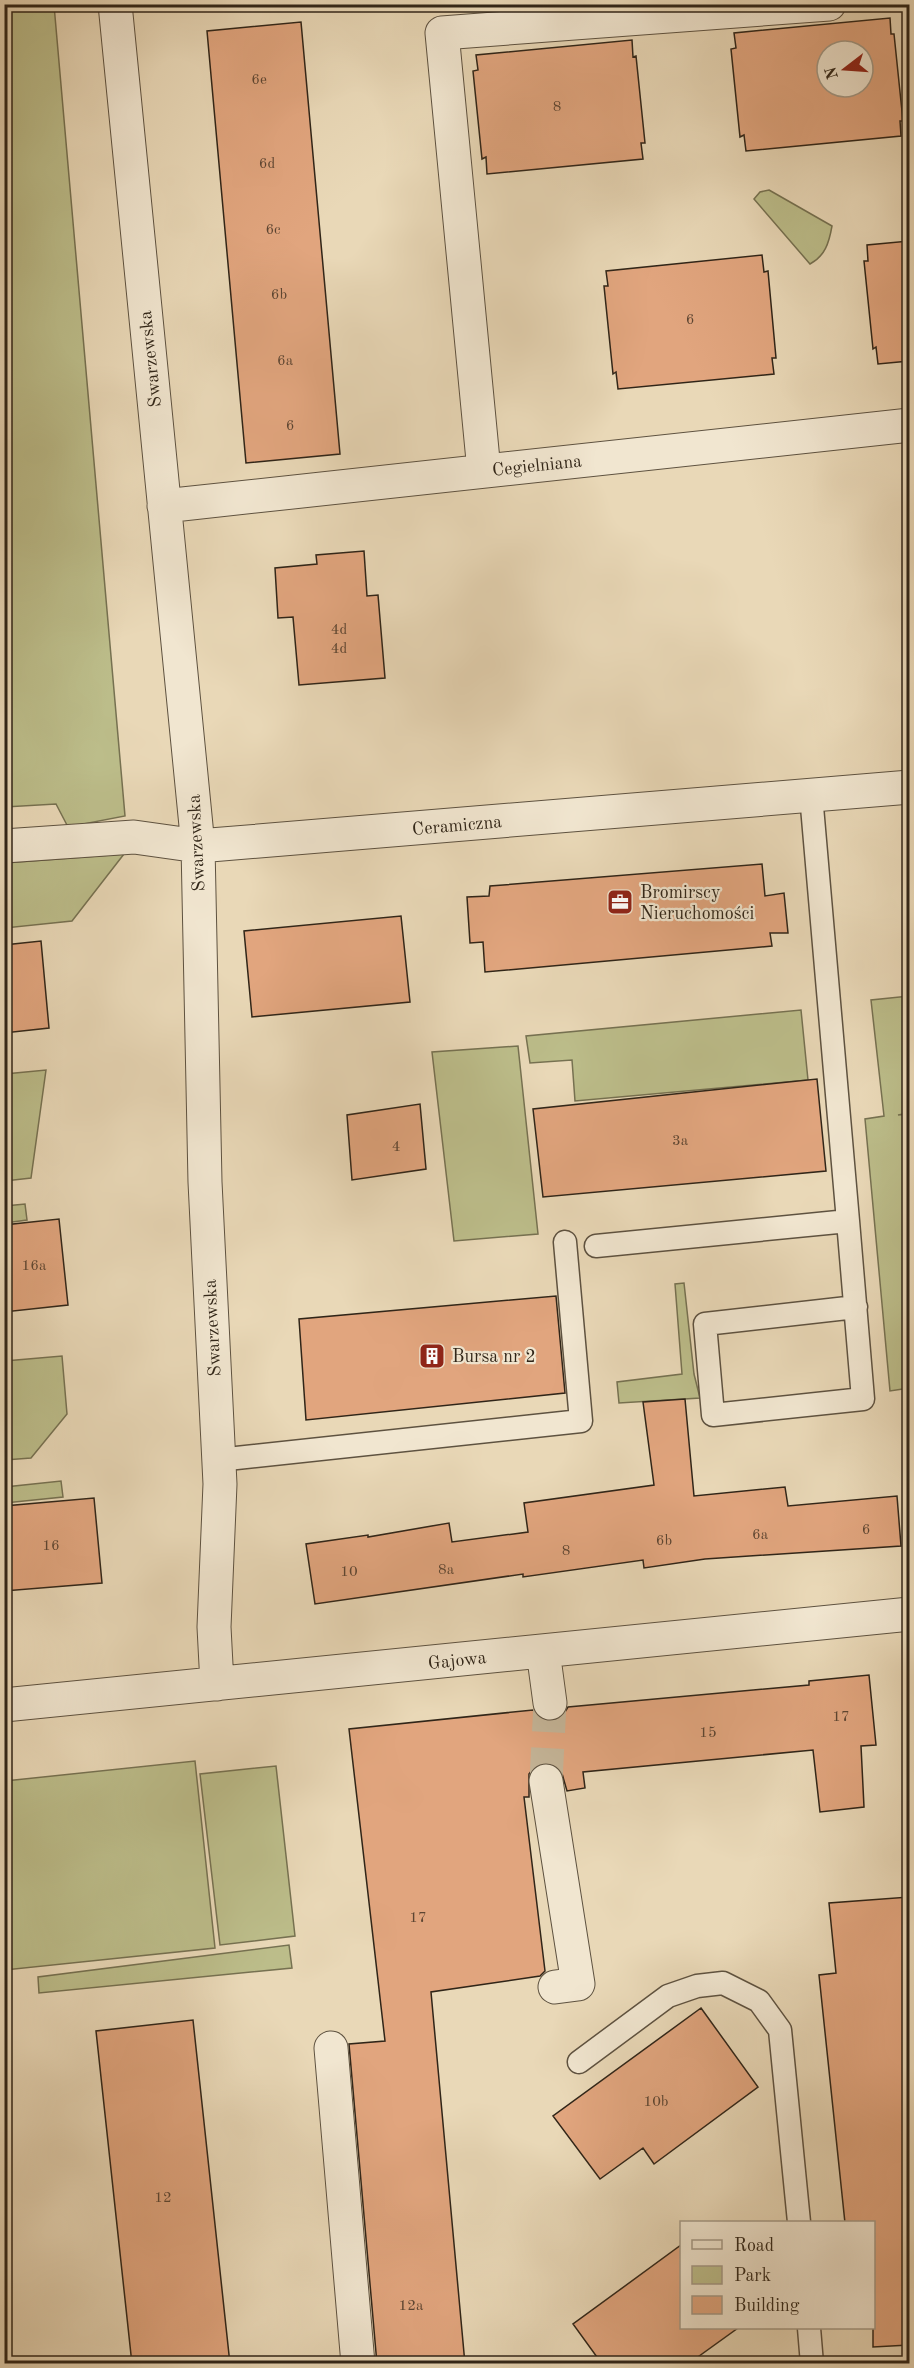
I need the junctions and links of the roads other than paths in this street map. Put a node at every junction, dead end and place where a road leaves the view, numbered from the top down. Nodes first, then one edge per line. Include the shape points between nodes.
1 (115, 4) edge
2 (829, 4) edge
3 (909, 425) edge
4 (484, 471) junction
5 (164, 506) junction
6 (909, 787) edge
7 (811, 795) junction
8 (4, 846) edge
9 (198, 846) junction
10 (849, 1221) junction
11 (565, 1242) dead end
12 (596, 1246) dead end
13 (856, 1307) junction
14 (219, 1460) junction
15 (909, 1614) edge
16 (543, 1651) junction
17 (217, 1684) junction
18 (550, 1702) tunnel mouth
19 (4, 1705) edge
20 (546, 1781) tunnel mouth
21 (555, 1987) dead end
22 (331, 2048) dead end
23 (579, 2062) dead end
24 (799, 2221) edge
25 (809, 2329) edge
26 (358, 2364) edge
27 (812, 2364) edge

1 - 5 street, Swarzewska
2 - 4 street via 442,33
3 - 4 street, Cegielniana
4 - 5 street, Cegielniana
5 - 9 street, Swarzewska
6 - 7 street, Ceramiczna
7 - 9 street, Ceramiczna
7 - 10 lane
8 - 9 street, Ceramiczna via 134,837
9 - 14 street, Swarzewska via 205,1182
10 - 12 lane
10 - 13 lane
11 - 14 lane via 581,1421
13 - 13 lane via 863,1399 713,1415 705,1324
14 - 17 street, Swarzewska via 214,1627
15 - 16 street, Gajowa
16 - 17 street, Gajowa
16 - 18 street
17 - 19 street, Gajowa
20 - 21 street via 578,1984
22 - 26 street
23 - 24 lane via 668,1996 697,1986 723,1983 759,2001 780,2030
25 - 27 lane

